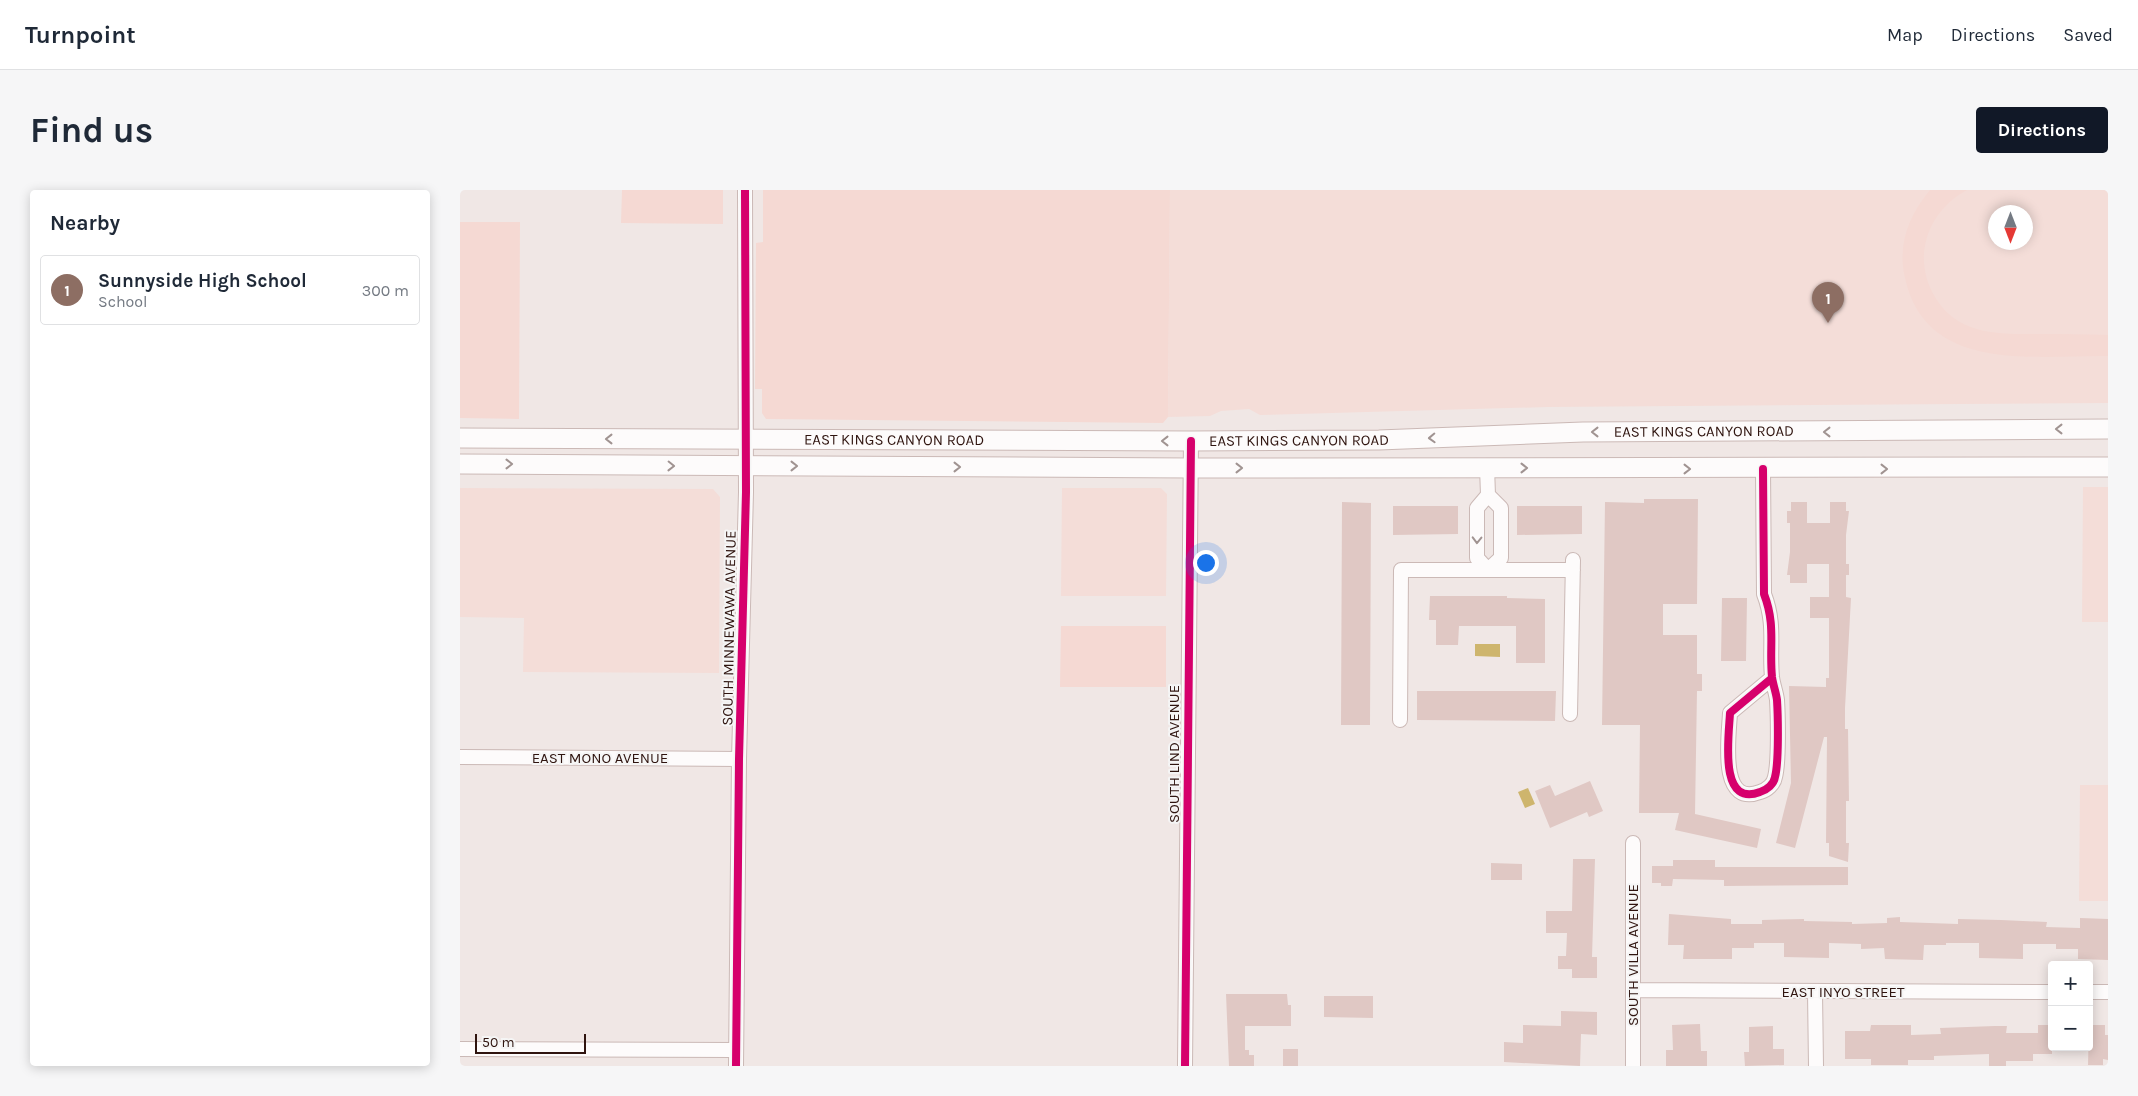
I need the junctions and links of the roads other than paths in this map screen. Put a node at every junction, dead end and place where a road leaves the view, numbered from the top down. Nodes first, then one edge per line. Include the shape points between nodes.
1 (745, 190) edge
2 (2108, 429) edge
3 (460, 438) edge
4 (746, 440) junction
5 (1191, 441) junction
6 (460, 464) edge
7 (746, 466) junction
8 (1488, 467) junction
9 (2108, 467) edge
10 (1191, 468) junction
11 (1763, 469) junction
12 (1488, 495) junction
13 (1488, 570) junction
14 (1772, 678) junction
15 (1570, 714) dead end
16 (1400, 720) dead end
17 (460, 758) edge
18 (739, 759) junction
19 (1633, 844) dead end
20 (1634, 990) junction
21 (1815, 992) junction
22 (2048, 992) edge
23 (2093, 992) edge
24 (2108, 992) edge
25 (460, 1049) edge
26 (736, 1050) junction
27 (736, 1066) edge
28 (1185, 1066) edge
29 (1633, 1066) edge
30 (1816, 1066) edge

1 - 4 street, SOUTH MINNEWAWA AVENUE
2 -> 5 main road, EAST KINGS CANYON ROAD via 1583,432 1379,440
4 -> 3 main road, EAST KINGS CANYON ROAD
5 -> 4 main road, EAST KINGS CANYON ROAD
4 - 7 street, SOUTH MINNEWAWA AVENUE
5 - 10 street, SOUTH LIND AVENUE
6 -> 7 main road, EAST KINGS CANYON ROAD
7 -> 10 main road, EAST KINGS CANYON ROAD
7 - 18 street, SOUTH MINNEWAWA AVENUE
10 -> 8 main road, EAST KINGS CANYON ROAD
8 -> 11 main road, EAST KINGS CANYON ROAD
8 - 12 street
11 -> 9 main road, EAST KINGS CANYON ROAD
10 - 28 street, SOUTH LIND AVENUE
11 - 14 street via 1764,594 1771,613
12 -> 13 street via 1477,508 1477,558
12 - 13 street via 1501,508 1501,558
13 - 15 street via 1573,565
13 - 16 street via 1402,570
14 - 14 street via 1777,698 1775,778 1768,789 1742,793 1729,777 1730,713
17 - 18 street, EAST MONO AVENUE
18 - 26 street, SOUTH MINNEWAWA AVENUE
19 - 20 street, SOUTH VILLA AVENUE
20 - 21 street, EAST INYO STREET
20 - 29 street, SOUTH VILLA AVENUE
21 - 22 street, EAST INYO STREET
21 - 30 street
23 - 24 street
25 - 26 street
26 - 27 street, SOUTH MINNEWAWA AVENUE

